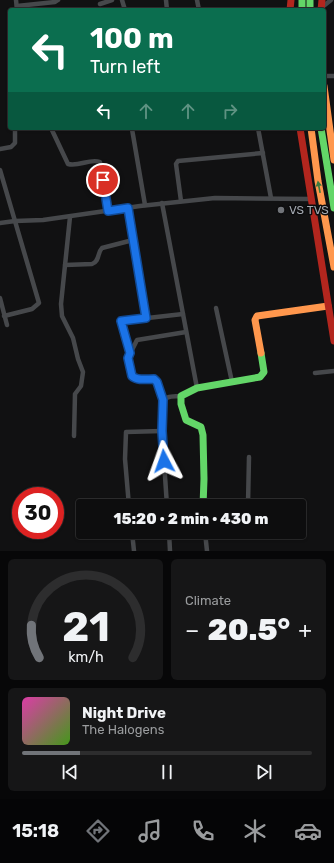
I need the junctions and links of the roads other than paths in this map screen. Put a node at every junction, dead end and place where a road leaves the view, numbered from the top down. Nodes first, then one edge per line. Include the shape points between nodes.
1 (16, 0) edge
2 (58, 0) edge
3 (112, 0) edge
4 (331, 0) edge
5 (100, 4) dead end
6 (17, 8) edge
7 (322, 8) edge
8 (326, 102) edge
9 (15, 130) edge
10 (52, 130) edge
11 (132, 130) edge
12 (258, 130) edge
13 (300, 130) edge
14 (311, 130) edge
15 (321, 130) edge
16 (0, 149) edge
17 (263, 153) junction
18 (334, 160) edge
19 (0, 170) edge
20 (270, 198) junction
21 (312, 199) junction
22 (181, 201) junction
23 (162, 203) junction
24 (145, 206) junction
25 (128, 208) junction
26 (334, 208) edge
27 (108, 211) junction
28 (70, 216) junction
29 (15, 221) junction
30 (0, 223) edge
31 (133, 240) junction
32 (65, 265) junction
33 (334, 267) edge
34 (0, 298) edge
35 (328, 306) junction
36 (216, 308) dead end
37 (183, 314) junction
38 (4, 316) junction
39 (146, 318) junction
40 (7, 325) dead end
41 (186, 332) junction
42 (334, 341) edge
43 (130, 353) junction
44 (334, 371) edge
45 (315, 373) dead end
46 (232, 382) junction
47 (197, 388) junction
48 (181, 396) junction
49 (163, 400) junction
50 (162, 431) junction
51 (74, 436) dead end
52 (249, 457) dead end
53 (128, 499) edge
54 (167, 499) edge
55 (203, 499) edge
56 (248, 499) edge
57 (133, 539) edge
58 (169, 539) edge
59 (206, 539) edge
60 (134, 551) edge
61 (170, 551) edge
62 (207, 551) edge

1 - 6 street
2 - 6 street
3 - 5 street
4 - 7 street
8 - 18 main road
9 - 16 street via 14,145
10 - 27 street via 68,164 100,162
11 - 24 street
12 - 17 street
13 - 21 main road
33 -> 14 main road
15 - 26 main road
17 - 20 street
17 - 22 street via 178,160 176,164
19 - 29 street
20 - 21 street
20 - 22 street
21 - 35 main road
22 - 23 street
23 - 24 street
23 - 37 street
24 - 25 street
25 - 27 street
25 - 31 street
27 - 28 street
28 - 29 street
28 - 32 street
29 - 30 street
29 - 38 street via 39,303 32,309
31 - 32 street via 102,248 94,263
31 - 39 street
32 - 51 street via 61,311 73,338 83,372 81,386 74,394
34 - 38 street
35 - 42 main road
35 - 46 main road via 258,316 255,320 264,372 260,377
36 - 46 street
37 - 39 street
37 - 41 street
38 - 40 street
39 - 43 street via 121,321
41 - 43 street via 137,340
41 - 47 street
43 - 49 street via 128,358 133,378 156,380
44 - 45 street
46 - 47 main road
47 - 48 main road
48 - 49 street
48 - 55 main road via 186,420 201,427 203,434
49 - 50 street
50 - 53 street via 126,432
50 - 54 street
52 - 56 street
57 - 60 street
58 - 61 street
59 - 62 street

